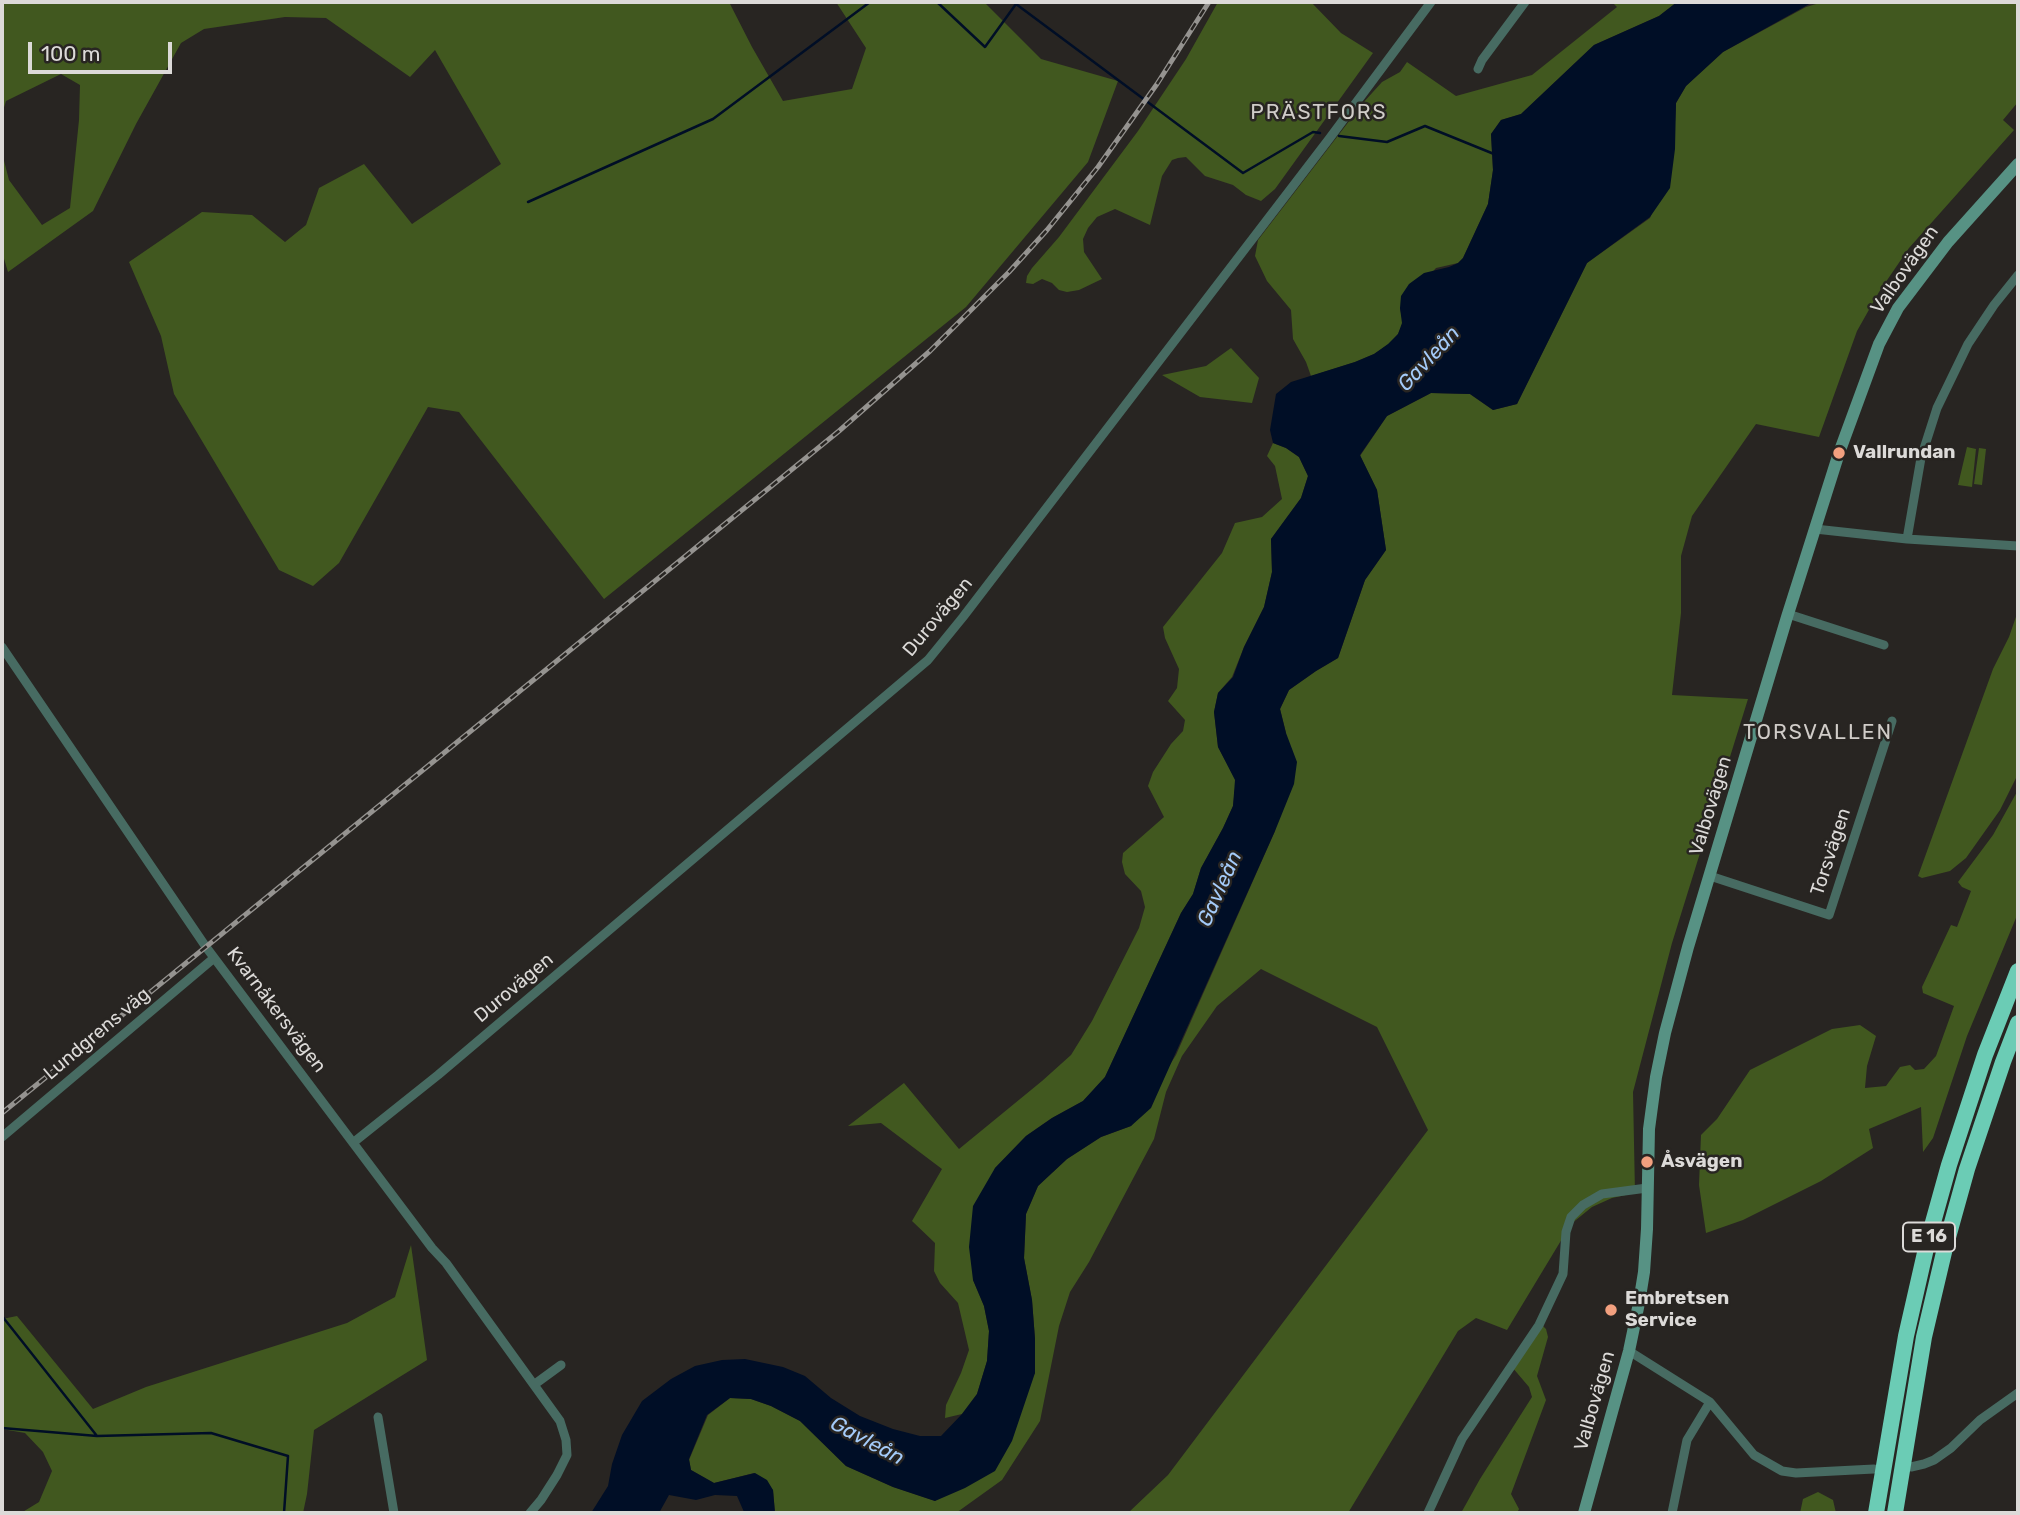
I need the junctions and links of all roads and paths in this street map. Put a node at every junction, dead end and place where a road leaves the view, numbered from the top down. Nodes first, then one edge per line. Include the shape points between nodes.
1 (1431, 2) edge
2 (1525, 2) edge
3 (1478, 69) dead end
4 (2018, 164) edge
5 (2018, 275) edge
6 (1815, 529) junction
7 (1908, 539) junction
8 (2018, 546) edge
9 (1788, 614) junction
10 (1884, 645) dead end
11 (2, 648) edge
12 (1892, 721) dead end
13 (1710, 876) junction
14 (214, 958) junction
15 (2018, 971) edge
16 (2018, 1024) edge
17 (2, 1137) edge
18 (354, 1142) junction
19 (1647, 1188) junction
20 (1629, 1351) junction
21 (561, 1365) dead end
22 (535, 1384) junction
23 (2018, 1393) edge
24 (1710, 1402) junction
25 (377, 1417) dead end
26 (1911, 1467) dead end
27 (1874, 1469) dead end
28 (394, 1513) edge
29 (530, 1513) edge
30 (1428, 1513) edge
31 (1584, 1513) edge
32 (1672, 1513) edge
33 (1876, 1513) edge
34 (1895, 1513) edge

1 - 18 street, Durovägen via 929,660
2 - 3 street
4 - 6 main road, Valbovägen via 1948,242 1898,308 1879,344
5 - 7 street via 1968,344 1937,408 1921,458
6 - 7 street
6 - 9 main road, Valbovägen
7 - 8 street
9 - 10 street
9 - 13 main road, Valbovägen
11 - 14 street, Kvarnåkersvägen
12 - 13 street, Torsvägen via 1829,915
13 - 19 main road, Valbovägen via 1660,1056 1649,1129
14 - 17 street, Lundgrens väg
14 - 18 street, Kvarnåkersvägen
15 - 33 highway, E 16 via 1985,1055 1927,1244
16 - 34 highway, E 16 via 1967,1169 1945,1248 1924,1337
18 - 22 street, Kvarnåkersvägen
19 - 20 main road, Valbovägen via 1644,1272
19 - 30 street via 1602,1194 1571,1217 1563,1274 1539,1325 1462,1439
20 - 24 street
20 - 31 main road, Valbovägen
21 - 22 street
22 - 29 street, Kvarnåkersvägen via 559,1421 567,1455
23 - 26 street via 1934,1460
24 - 27 street via 1754,1455 1782,1471
24 - 32 street via 1686,1440
25 - 28 street

